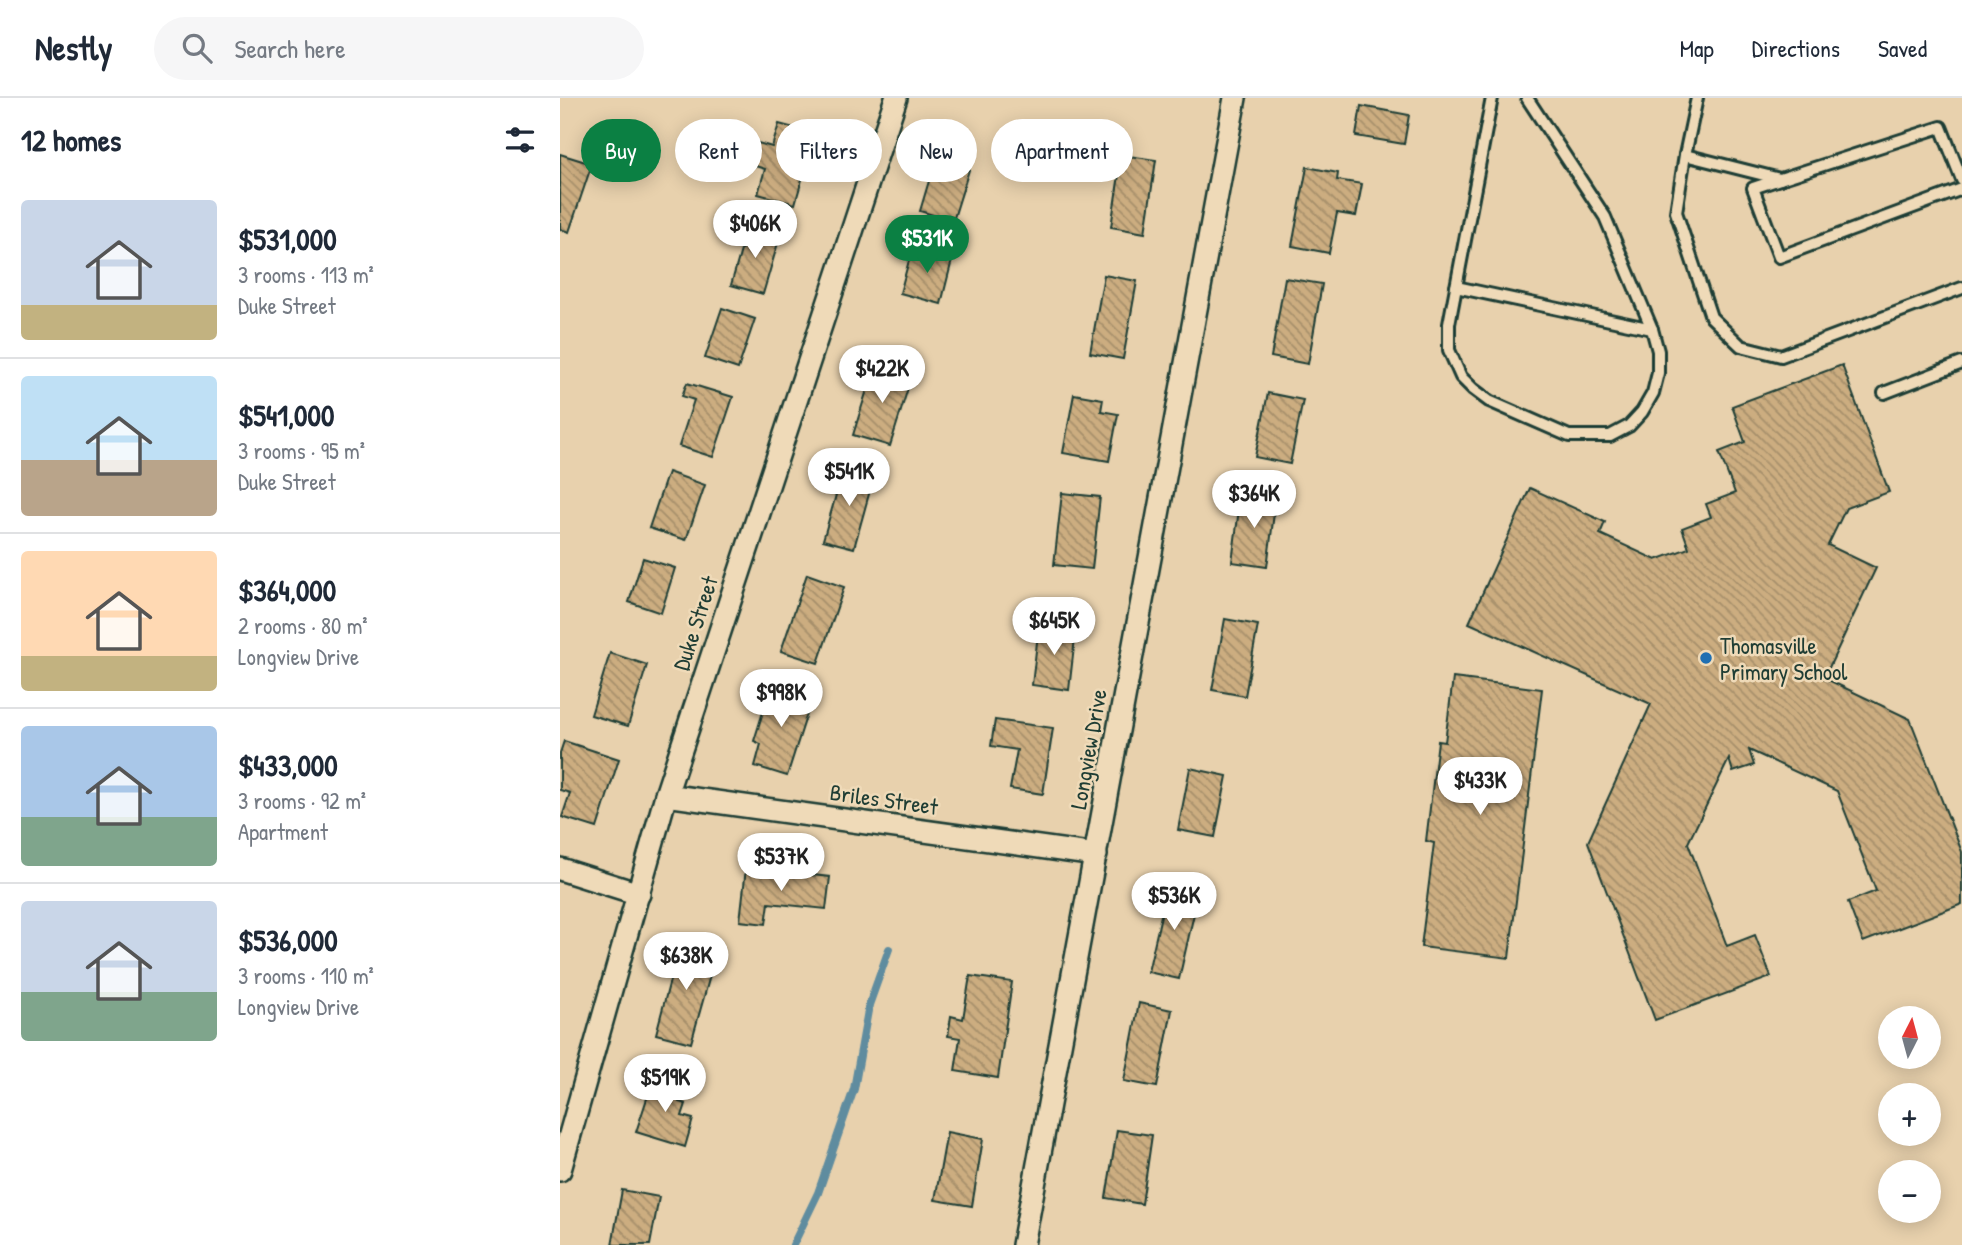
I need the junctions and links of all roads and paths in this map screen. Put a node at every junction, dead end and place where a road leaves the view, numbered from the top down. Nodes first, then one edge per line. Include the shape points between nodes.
1 (895, 98) edge
2 (1235, 98) edge
3 (1492, 98) edge
4 (1527, 98) edge
5 (1697, 98) edge
6 (1685, 155) junction
7 (1780, 180) junction
8 (1962, 180) edge
9 (1962, 189) edge
10 (1456, 288) junction
11 (1962, 288) edge
12 (1652, 329) junction
13 (1962, 363) edge
14 (1884, 393) dead end
15 (666, 795) junction
16 (1096, 855) junction
17 (560, 869) edge
18 (639, 894) junction
19 (560, 1170) edge
20 (1023, 1245) edge

1 - 15 street, Duke Street
2 - 16 street, Longview Drive
3 - 10 lane
4 - 12 lane via 1605,217
5 - 6 lane
6 - 7 lane
6 - 11 lane via 1676,212 1711,317 1741,346 1781,356
7 - 8 lane via 1941,127
7 - 9 lane via 1753,188 1779,257
10 - 12 lane
10 - 12 lane via 1449,350 1461,377 1489,401 1569,436 1610,436 1642,412 1658,373
13 - 14 lane
15 - 16 street, Briles Street
15 - 18 street, Duke Street
16 - 20 street, Longview Drive
17 - 18 street
18 - 19 street, Duke Street

